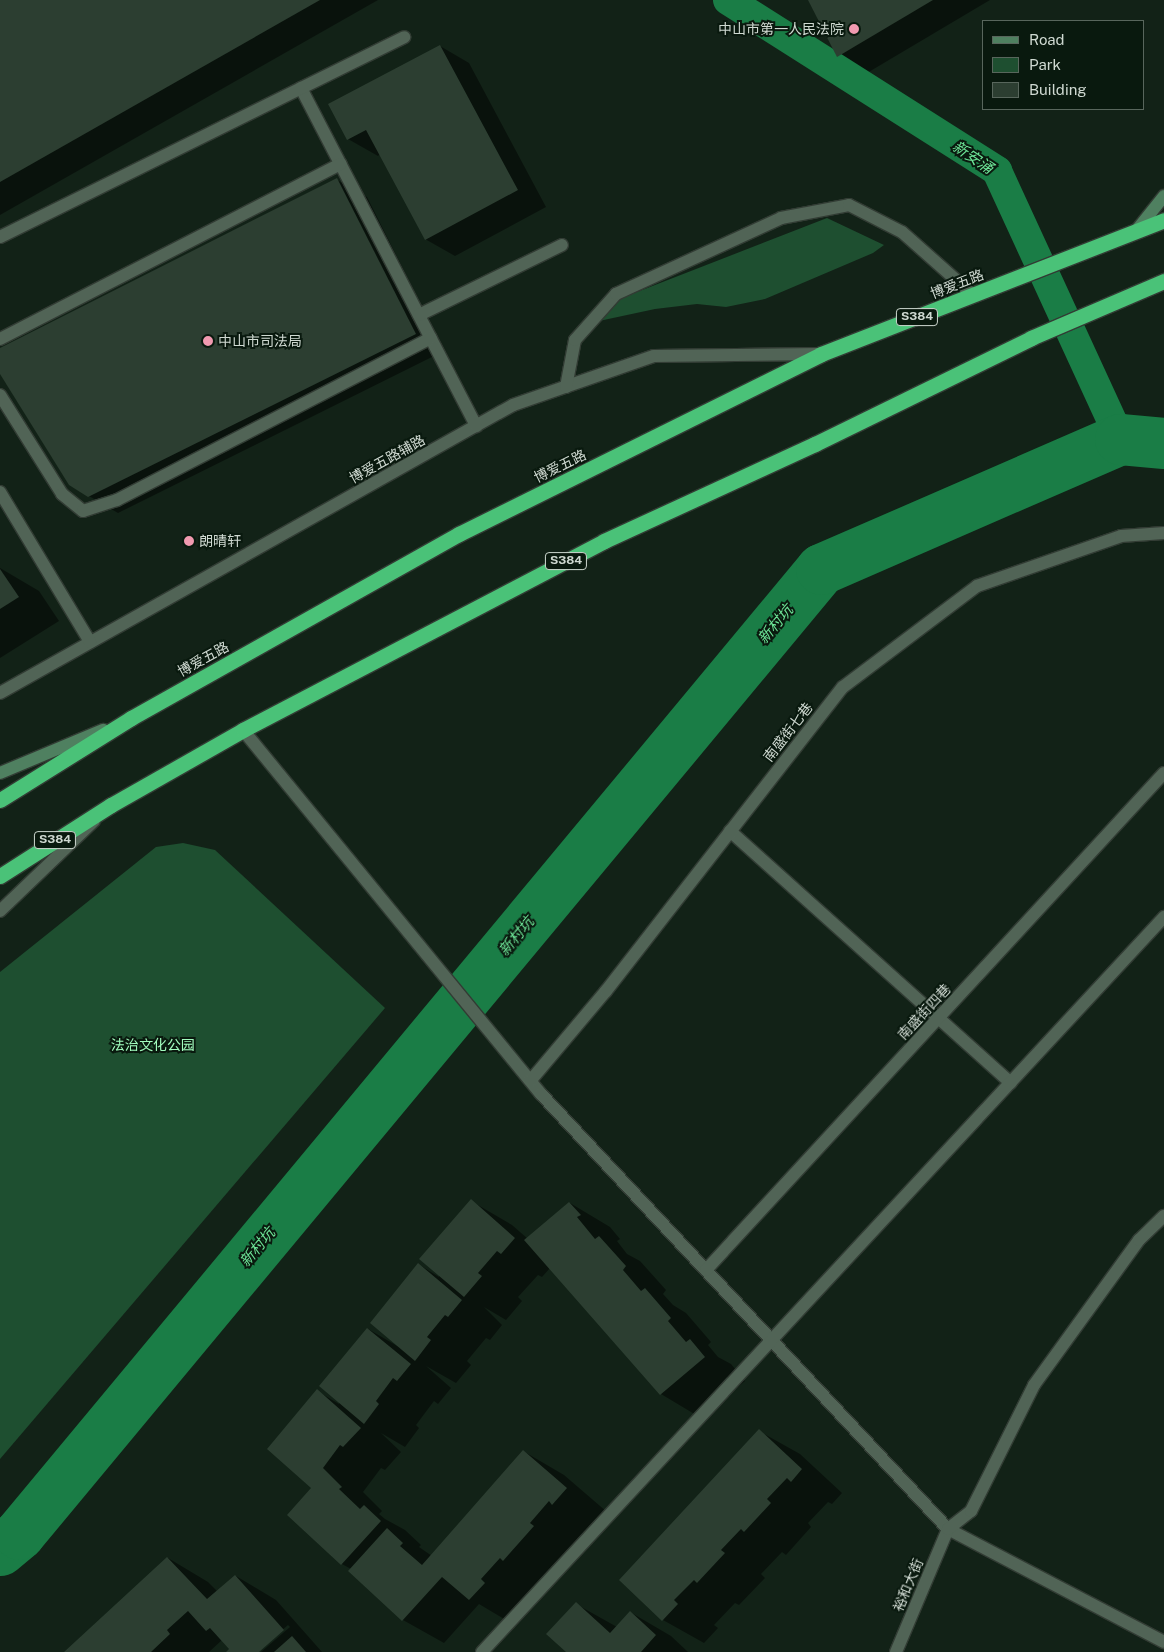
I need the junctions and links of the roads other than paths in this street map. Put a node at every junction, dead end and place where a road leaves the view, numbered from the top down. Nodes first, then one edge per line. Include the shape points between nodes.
1 (404, 37) dead end
2 (301, 88) junction
3 (341, 164) junction
4 (1164, 196) edge
5 (1164, 220) edge
6 (1136, 230) junction
7 (0, 238) edge
8 (562, 245) dead end
9 (1161, 283) edge
10 (973, 295) junction
11 (419, 315) junction
12 (431, 338) junction
13 (0, 339) edge
14 (821, 354) junction
15 (566, 387) junction
16 (0, 395) edge
17 (476, 426) junction
18 (0, 492) edge
19 (1164, 533) edge
20 (90, 642) junction
21 (0, 693) edge
22 (130, 718) junction
23 (243, 730) junction
24 (0, 773) edge
25 (1164, 774) edge
26 (0, 800) edge
27 (111, 805) junction
28 (730, 831) junction
29 (0, 876) edge
30 (0, 911) edge
31 (1164, 917) edge
32 (939, 1018) junction
33 (530, 1080) junction
34 (1011, 1083) junction
35 (1164, 1216) edge
36 (706, 1270) junction
37 (772, 1342) junction
38 (948, 1529) junction
39 (1164, 1642) edge
40 (482, 1652) edge
41 (896, 1652) edge

1 - 2 street
2 - 3 street
2 - 7 street
3 - 11 street
3 - 13 street
4 - 6 main road
5 - 6 highway, 博爱五路 / S384
6 - 10 highway, 博爱五路 / S384
8 - 11 street
9 - 23 highway, S384 via 1031,338 815,444 604,541
10 - 14 highway, 博爱五路 / S384
10 - 15 street via 902,232 850,205 780,218 616,294 575,340
11 - 12 street
12 - 16 street via 118,500 83,511 62,494
12 - 17 street
14 - 15 street, 博爱五路辅路 via 654,356
14 - 22 highway, 博爱五路 / S384 via 459,534
15 - 17 street, 博爱五路辅路 via 513,405
17 - 20 street, 博爱五路辅路
18 - 20 street
19 - 28 street, 南盛街七巷 via 1121,536 978,586 843,687
20 - 21 street, 博爱五路辅路
22 - 24 main road
22 - 26 highway, 博爱五路 / S384
23 - 27 highway, S384
23 - 33 street
25 - 32 street, 南盛街四巷
27 - 29 highway, S384
27 - 30 street
28 - 32 street
28 - 33 street, 南盛街七巷 via 606,991
31 - 34 street
32 - 34 street
32 - 36 street, 南盛街四巷
33 - 36 street
34 - 37 street
35 - 38 street via 1139,1240 1034,1385 972,1511
36 - 37 street
37 - 38 street
37 - 40 street
38 - 39 street
38 - 41 street, 裕和大街

